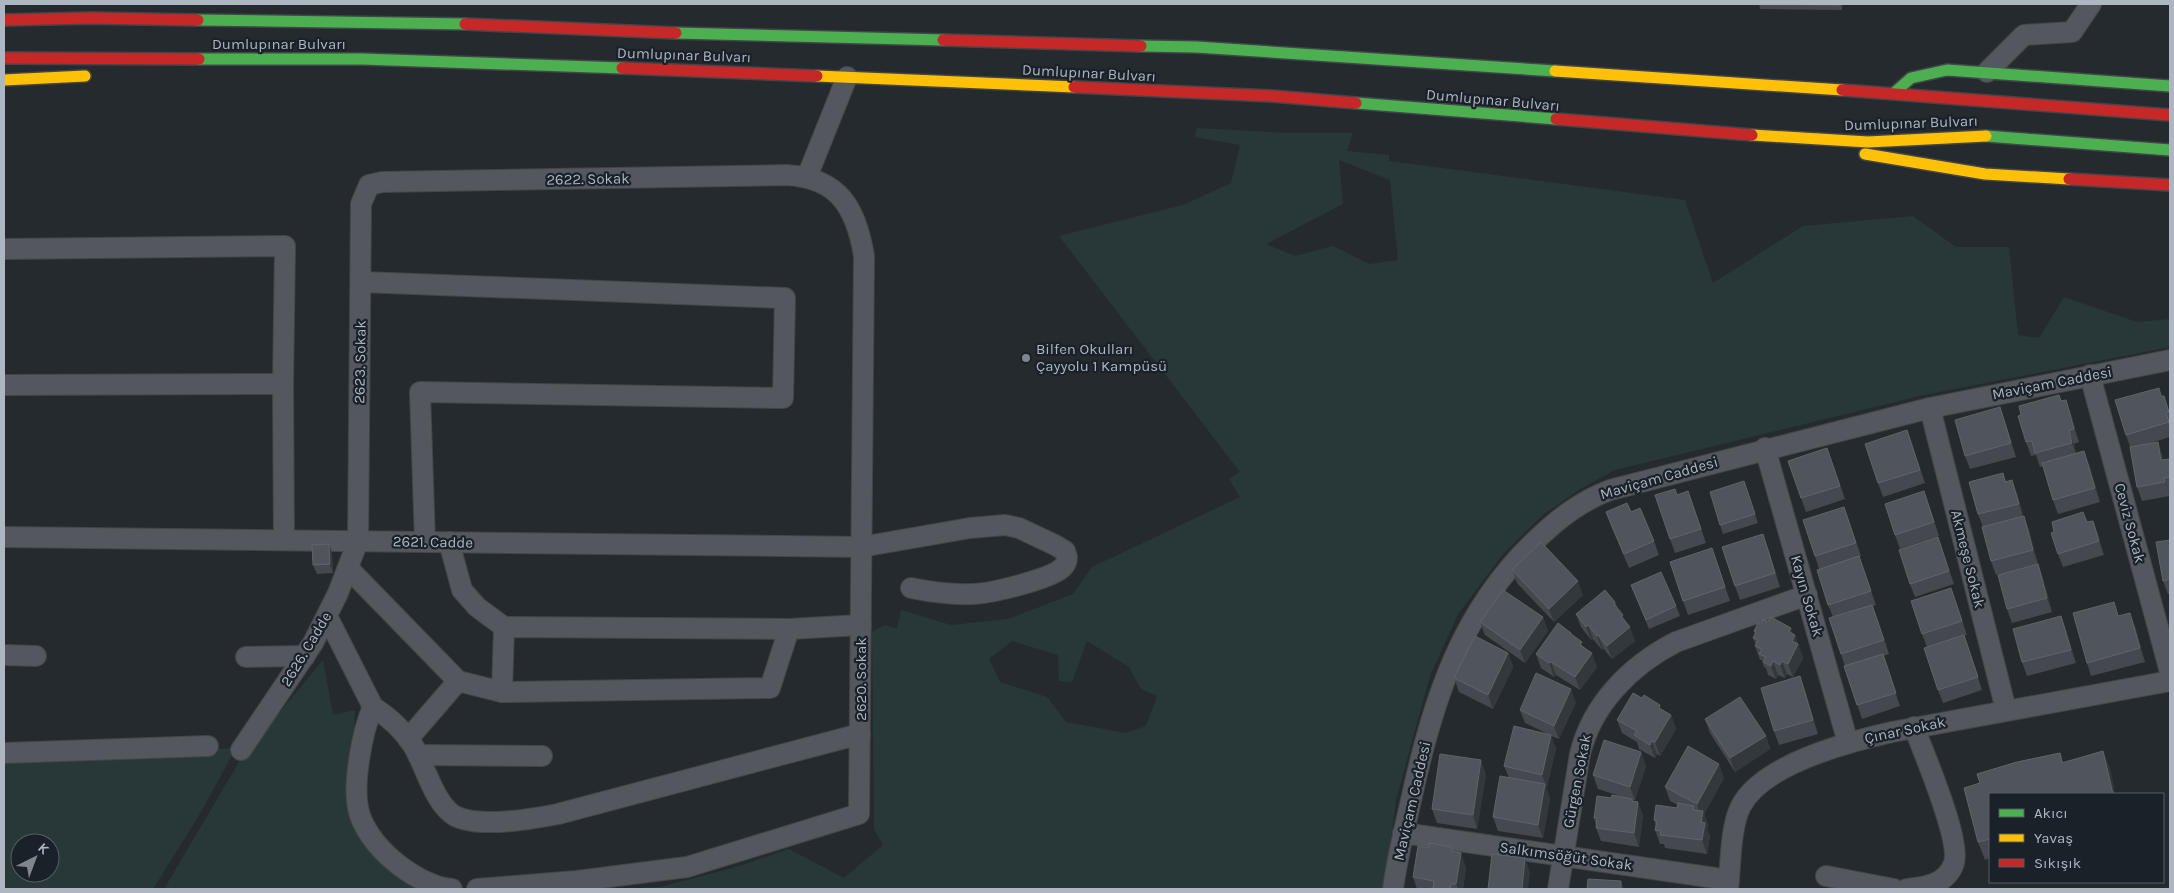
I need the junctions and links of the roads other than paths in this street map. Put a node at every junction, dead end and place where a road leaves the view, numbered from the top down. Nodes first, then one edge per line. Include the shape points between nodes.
1 (2091, 4) edge
2 (100, 6) dead end
3 (155, 19) junction
4 (4, 20) edge
5 (4, 58) edge
6 (155, 58) junction
7 (118, 71) dead end
8 (1987, 72) junction
9 (99, 75) dead end
10 (847, 77) junction
11 (4, 80) edge
12 (2170, 86) edge
13 (1894, 94) junction
14 (2170, 115) edge
15 (1760, 136) junction
16 (2170, 150) edge
17 (807, 177) junction
18 (369, 185) joint
19 (2170, 185) edge
20 (4, 250) edge
21 (361, 282) junction
22 (2170, 360) edge
23 (2090, 375) junction
24 (283, 384) junction
25 (4, 385) edge
26 (1930, 408) junction
27 (1765, 448) junction
28 (4, 537) edge
29 (284, 540) junction
30 (358, 542) junction
31 (426, 542) junction
32 (449, 542) junction
33 (862, 547) junction
34 (348, 568) junction
35 (911, 588) dead end
36 (1807, 595) junction
37 (327, 616) junction
38 (861, 624) junction
39 (504, 627) junction
40 (789, 630) junction
41 (4, 655) edge
42 (36, 656) dead end
43 (305, 656) junction
44 (246, 657) dead end
45 (2170, 672) edge
46 (458, 681) junction
47 (2170, 681) edge
48 (502, 692) junction
49 (373, 707) junction
50 (2006, 710) junction
51 (1914, 727) junction
52 (860, 734) junction
53 (1848, 743) junction
54 (208, 746) dead end
55 (413, 747) junction
56 (241, 750) dead end
57 (4, 753) edge
58 (542, 756) dead end
59 (1403, 833) junction
60 (1564, 856) junction
61 (1826, 876) dead end
62 (1728, 885) edge
63 (452, 889) edge
64 (477, 889) edge
65 (1393, 889) edge
66 (1558, 889) edge
67 (1894, 889) edge
68 (1907, 889) edge

1 - 8 street via 2072,32 2024,35
2 - 3 highway
3 - 4 highway, Dumlupınar Bulvarı
3 - 13 highway, Dumlupınar Bulvarı via 471,24 633,32 1196,47
5 - 6 highway, Dumlupınar Bulvarı
6 - 7 highway
6 - 10 highway, Dumlupınar Bulvarı via 475,62
8 - 12 highway
8 - 13 highway via 1947,70 1928,73 1911,78
9 - 11 highway
10 - 15 highway, Dumlupınar Bulvarı via 1272,96
10 - 17 street
13 - 14 highway, Dumlupınar Bulvarı
15 - 16 highway, Dumlupınar Bulvarı via 1868,142 1987,136
15 - 19 highway via 1984,174
17 - 18 street, 2622. Sokak
17 - 33 street, 2620. Sokak via 834,189 844,201 856,222 864,256
18 - 21 street, 2623. Sokak via 361,204
20 - 24 street via 286,246
21 - 30 street, 2623. Sokak
21 - 31 street via 785,298 783,398 420,392
22 - 23 street, Maviçam Caddesi
23 - 26 street, Maviçam Caddesi
23 - 45 street, Ceviz Sokak
24 - 25 street
24 - 29 street
26 - 27 street, Maviçam Caddesi
26 - 50 street, Akmeşe Sokak
27 - 36 street, Kayın Sokak
27 - 59 street, Maviçam Caddesi via 1591,497 1573,507 1522,554 1484,600 1454,657 1427,731
28 - 29 street, 2621. Cadde
29 - 30 street, 2621. Cadde
30 - 31 street, 2621. Cadde
30 - 34 street, 2626. Cadde
31 - 32 street, 2621. Cadde
32 - 33 street, 2621. Cadde
32 - 39 street via 462,590
33 - 35 street, 2621. Cadde via 970,528 1005,526 1019,528 1050,542 1065,551 1067,556 1058,571 993,592 943,594
33 - 38 street, 2620. Sokak
34 - 37 street, 2626. Cadde
34 - 46 street
36 - 53 street, Kayın Sokak
36 - 60 street, Gürgen Sokak via 1657,651 1614,690 1594,715 1585,733
37 - 43 street, 2626. Cadde
37 - 49 street
38 - 40 street
38 - 52 street, 2620. Sokak
39 - 40 street
39 - 48 street
40 - 48 street via 770,688
41 - 42 street
43 - 44 street
43 - 56 street, 2626. Cadde
46 - 48 street
46 - 55 street
47 - 50 street, Çınar Sokak
49 - 55 street via 392,722
49 - 63 street via 364,734 360,766 357,797 361,819 382,848 405,871 425,883
50 - 51 street, Çınar Sokak
51 - 53 street, Çınar Sokak
51 - 68 street via 1950,825 1955,853 1950,870 1941,880 1926,887
52 - 55 street via 558,814 501,821 464,819 450,812 438,796
52 - 64 street, 2620. Sokak via 860,814 686,867
53 - 62 street, Çınar Sokak via 1783,770 1766,780 1745,800 1735,826
54 - 57 street
55 - 58 street
59 - 60 street, Salkımsöğüt Sokak
59 - 65 street, Maviçam Caddesi
60 - 62 street, Salkımsöğüt Sokak
60 - 66 street, Gürgen Sokak
61 - 67 street

